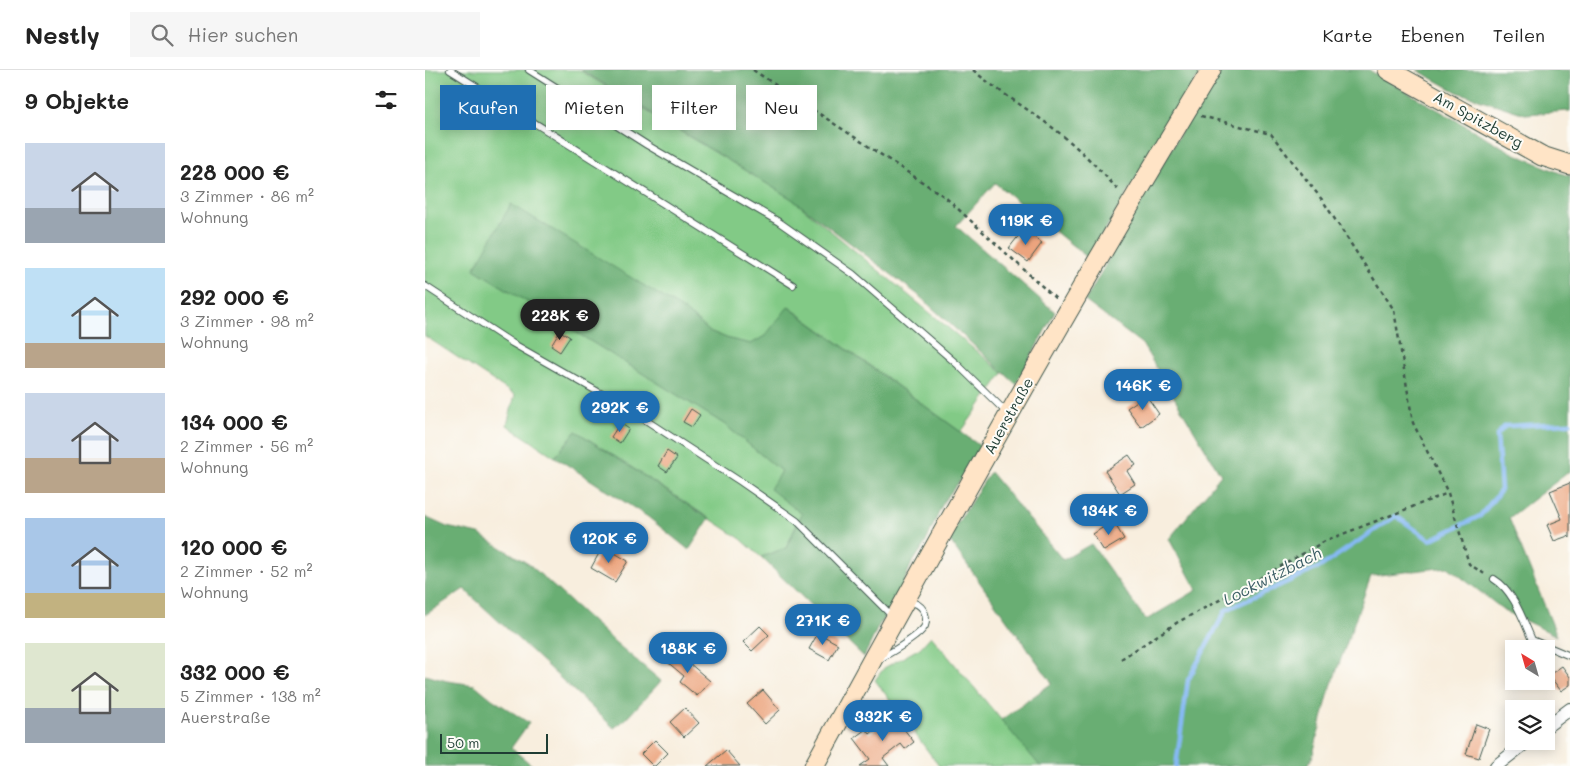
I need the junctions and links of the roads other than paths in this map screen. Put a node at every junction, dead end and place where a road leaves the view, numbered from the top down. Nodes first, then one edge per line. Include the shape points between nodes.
1 (450, 70) edge
2 (529, 70) edge
3 (1211, 70) edge
4 (1388, 70) edge
5 (1570, 165) edge
6 (793, 285) dead end
7 (425, 286) edge
8 (1009, 416) junction
9 (1494, 579) road end
10 (906, 601) junction
11 (895, 620) junction
12 (1570, 656) edge
13 (870, 665) junction
14 (1570, 709) edge
15 (1555, 720) edge
16 (1516, 750) edge
17 (814, 766) edge
18 (1496, 766) edge

1 - 6 lane
2 - 8 lane via 647,145 779,222 853,274 958,365
3 - 8 street, Auerstraße via 1130,203
4 - 5 street, Am Spitzberg via 1541,156
7 - 11 lane via 512,343 630,410 797,520
8 - 10 street, Auerstraße
9 - 12 lane via 1503,585 1532,640
10 - 11 street, Auerstraße
10 - 13 lane via 922,607 926,624 919,633
11 - 13 street, Auerstraße
13 - 17 street, Auerstraße
14 - 15 street
16 - 18 street

